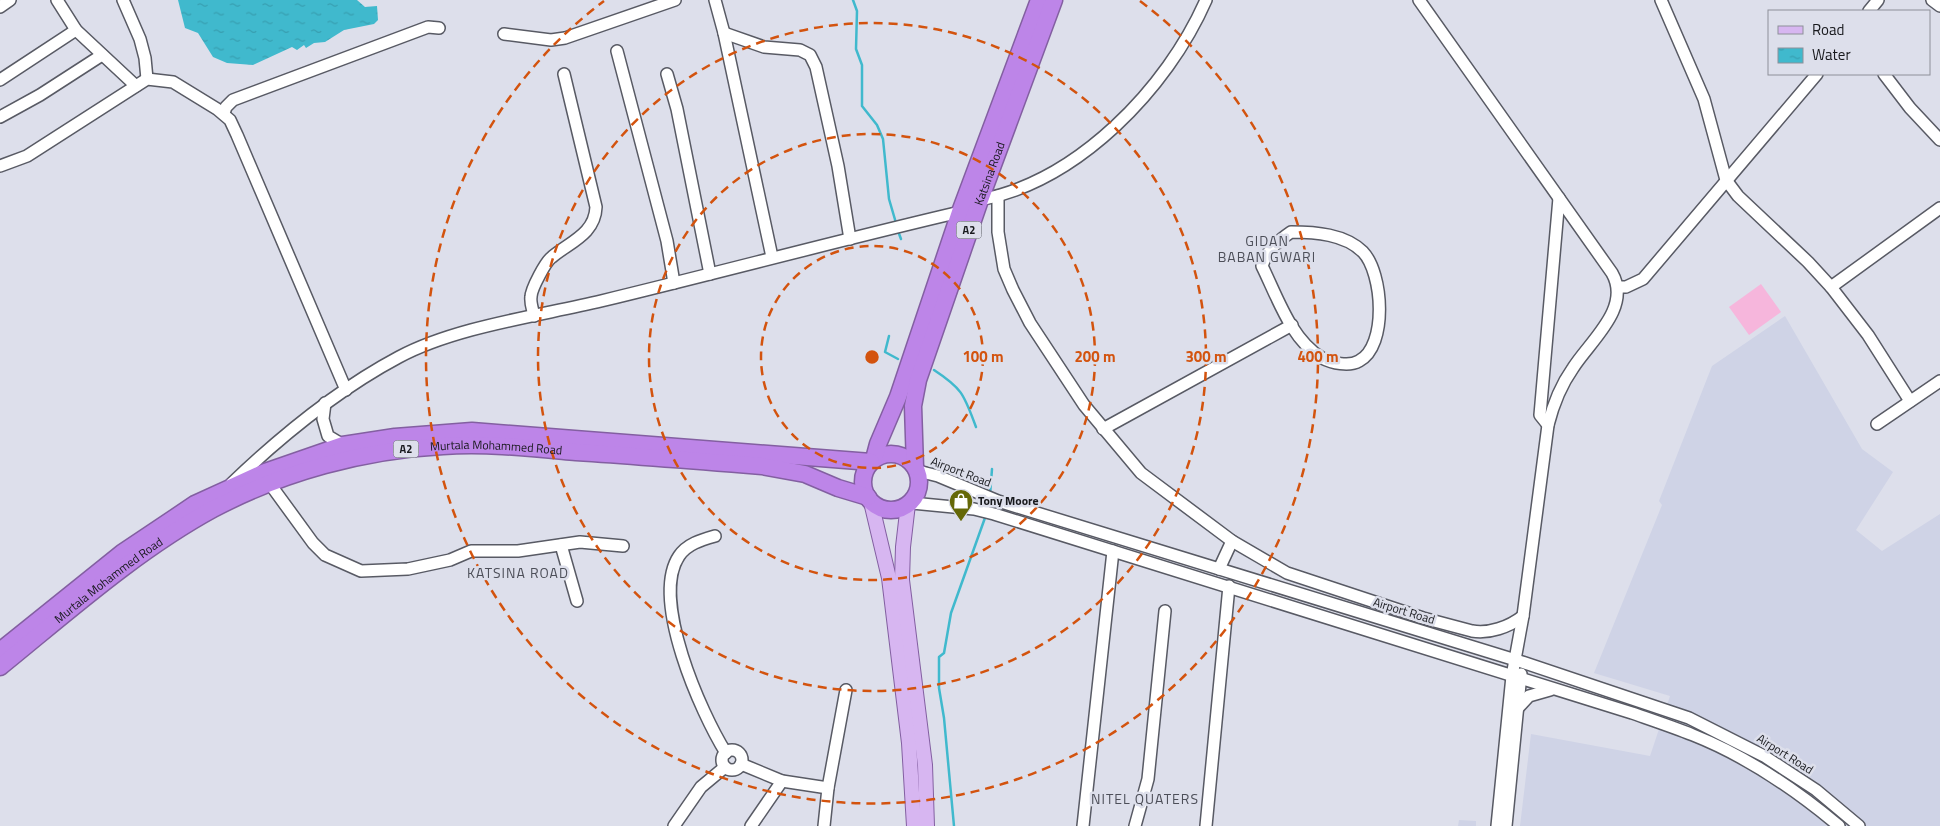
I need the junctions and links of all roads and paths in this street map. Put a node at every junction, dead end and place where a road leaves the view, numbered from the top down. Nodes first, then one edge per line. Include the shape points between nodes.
1 (10, 0) edge
2 (57, 0) edge
3 (123, 0) edge
4 (675, 0) edge
5 (715, 0) edge
6 (1039, 0) edge
7 (1054, 0) edge
8 (1206, 0) edge
9 (1418, 0) edge
10 (1661, 0) edge
11 (1878, 0) edge
12 (1932, 0) edge
13 (1940, 6) edge
14 (0, 7) edge
15 (1870, 10) edge
16 (439, 28) dead end
17 (76, 30) junction
18 (724, 33) junction
19 (504, 34) dead end
20 (617, 51) dead end
21 (102, 55) junction
22 (564, 74) dead end
23 (667, 74) dead end
24 (1816, 75) edge
25 (1885, 75) edge
26 (147, 79) junction
27 (0, 80) edge
28 (136, 86) junction
29 (224, 113) junction
30 (0, 117) edge
31 (1940, 140) edge
32 (0, 166) edge
33 (1726, 180) junction
34 (998, 196) junction
35 (1559, 198) junction
36 (980, 200) junction
37 (1940, 208) edge
38 (960, 212) junction
39 (850, 239) junction
40 (772, 257) junction
41 (710, 274) junction
42 (674, 283) junction
43 (1618, 287) junction
44 (1831, 287) junction
45 (534, 316) junction
46 (1292, 325) junction
47 (1940, 381) edge
48 (346, 390) junction
49 (1910, 400) junction
50 (325, 404) junction
51 (1878, 424) dead end
52 (1548, 425) junction
53 (1103, 429) junction
54 (343, 445) junction
55 (872, 460) junction
56 (916, 469) junction
57 (270, 484) junction
58 (226, 489) junction
59 (869, 500) junction
60 (910, 503) junction
61 (715, 536) dead end
62 (1232, 541) junction
63 (561, 545) junction
64 (624, 546) dead end
65 (1113, 550) junction
66 (1219, 569) junction
67 (1229, 586) junction
68 (577, 601) dead end
69 (1165, 611) dead end
70 (1522, 618) junction
71 (0, 651) edge
72 (1519, 661) junction
73 (0, 667) edge
74 (1492, 670) junction
75 (1516, 678) junction
76 (846, 690) dead end
77 (1555, 690) junction
78 (1510, 696) junction
79 (1516, 710) junction
80 (726, 753) junction
81 (741, 764) junction
82 (725, 767) junction
83 (782, 781) junction
84 (828, 788) junction
85 (674, 826) edge
86 (752, 826) edge
87 (824, 826) edge
88 (914, 826) edge
89 (927, 826) edge
90 (1083, 826) edge
91 (1135, 826) edge
92 (1206, 826) edge
93 (1497, 826) edge
94 (1506, 826) edge
95 (1839, 826) edge
96 (1859, 826) edge

1 - 14 street
2 - 17 street
3 - 26 street via 140,39
4 - 19 street via 558,39
5 - 18 street
6 - 38 highway, Katsina Road / A2
7 - 36 highway, Katsina Road / A2
8 - 34 street via 1173,61 1113,128 1072,162
9 - 35 street
10 - 33 street via 1704,99
11 - 15 street
12 - 13 street
16 - 29 street via 428,26 233,100
17 - 21 street
17 - 27 street
18 - 39 street via 764,47 800,50 810,55 816,67 838,166
18 - 40 street
20 - 42 street via 667,241
21 - 28 street
21 - 30 street
22 - 45 street via 596,207 595,216 591,225 569,247 550,257 531,297
23 - 41 street
24 - 33 street
25 - 31 street
26 - 28 street
26 - 29 street via 173,82
28 - 32 street via 27,156
29 - 48 street via 234,128
33 - 43 street via 1643,279
33 - 44 street via 1738,196
34 - 36 street
34 - 53 street via 998,232 1004,269 1030,323
35 - 43 street via 1612,273
35 - 52 street via 1540,415
36 - 56 highway, Katsina Road / A2 via 915,393
37 - 44 street
38 - 39 street
38 - 55 highway, Katsina Road / A2 via 898,397
39 - 40 street
40 - 41 street
41 - 42 street
42 - 45 street
43 - 52 street via 1613,312 1573,367
44 - 49 street via 1868,335
45 - 48 street via 420,347
46 - 46 street via 1262,266 1265,257 1291,232 1309,232 1354,244 1374,271 1379,292 1379,318 1369,351 1359,361 1345,364 1322,358 1303,341
46 - 53 street
47 - 49 street
48 - 50 street
49 - 51 street
50 - 54 street via 323,419 328,436
50 - 58 street via 257,459
52 - 70 street
53 - 62 street via 1141,473
54 - 55 highway, Murtala Mohammed Road / A2 via 433,433 480,432
54 - 58 highway, Murtala Mohammed Road / A2
55 - 56 highway, A2 via 885,454 895,454 904,457
55 - 59 highway, A2 via 863,477 863,487
56 - 60 highway, A2 via 919,485
56 - 66 street, Airport Road via 979,494
57 - 59 highway, Murtala Mohammed Road / A2 via 319,467 402,449 491,446 762,466 805,474
57 - 63 street via 325,555 361,571 408,569 450,560 471,551 518,552
57 - 73 highway, Murtala Mohammed Road / A2 via 213,510 166,538
58 - 71 highway, Murtala Mohammed Road / A2 via 195,504 122,553
59 - 60 highway, A2 via 889,510 898,510
59 - 88 main road via 889,578 909,743
60 - 65 street via 974,509
60 - 89 main road via 902,580 925,765
61 - 80 street via 694,543 679,555 671,590 680,648 696,696 710,728
62 - 66 street
62 - 70 street via 1265,562 1307,581 1472,631 1486,632
63 - 64 street via 580,542
63 - 68 street
65 - 67 street
65 - 90 street
66 - 72 street, Airport Road
67 - 74 street
67 - 92 street
69 - 91 street via 1148,779
70 - 72 street
72 - 75 street
72 - 96 street, Airport Road via 1689,718 1714,730 1792,773
74 - 75 street
74 - 78 street
75 - 77 street
75 - 78 street
75 - 79 street
76 - 84 street
77 - 79 street via 1536,693
77 - 95 street via 1695,736 1772,777
78 - 93 street
79 - 94 street
80 - 81 street via 737,752 741,756
80 - 82 street via 722,758
81 - 82 street via 733,770
81 - 83 street
82 - 85 street via 701,787
83 - 84 street
83 - 86 street
84 - 87 street

